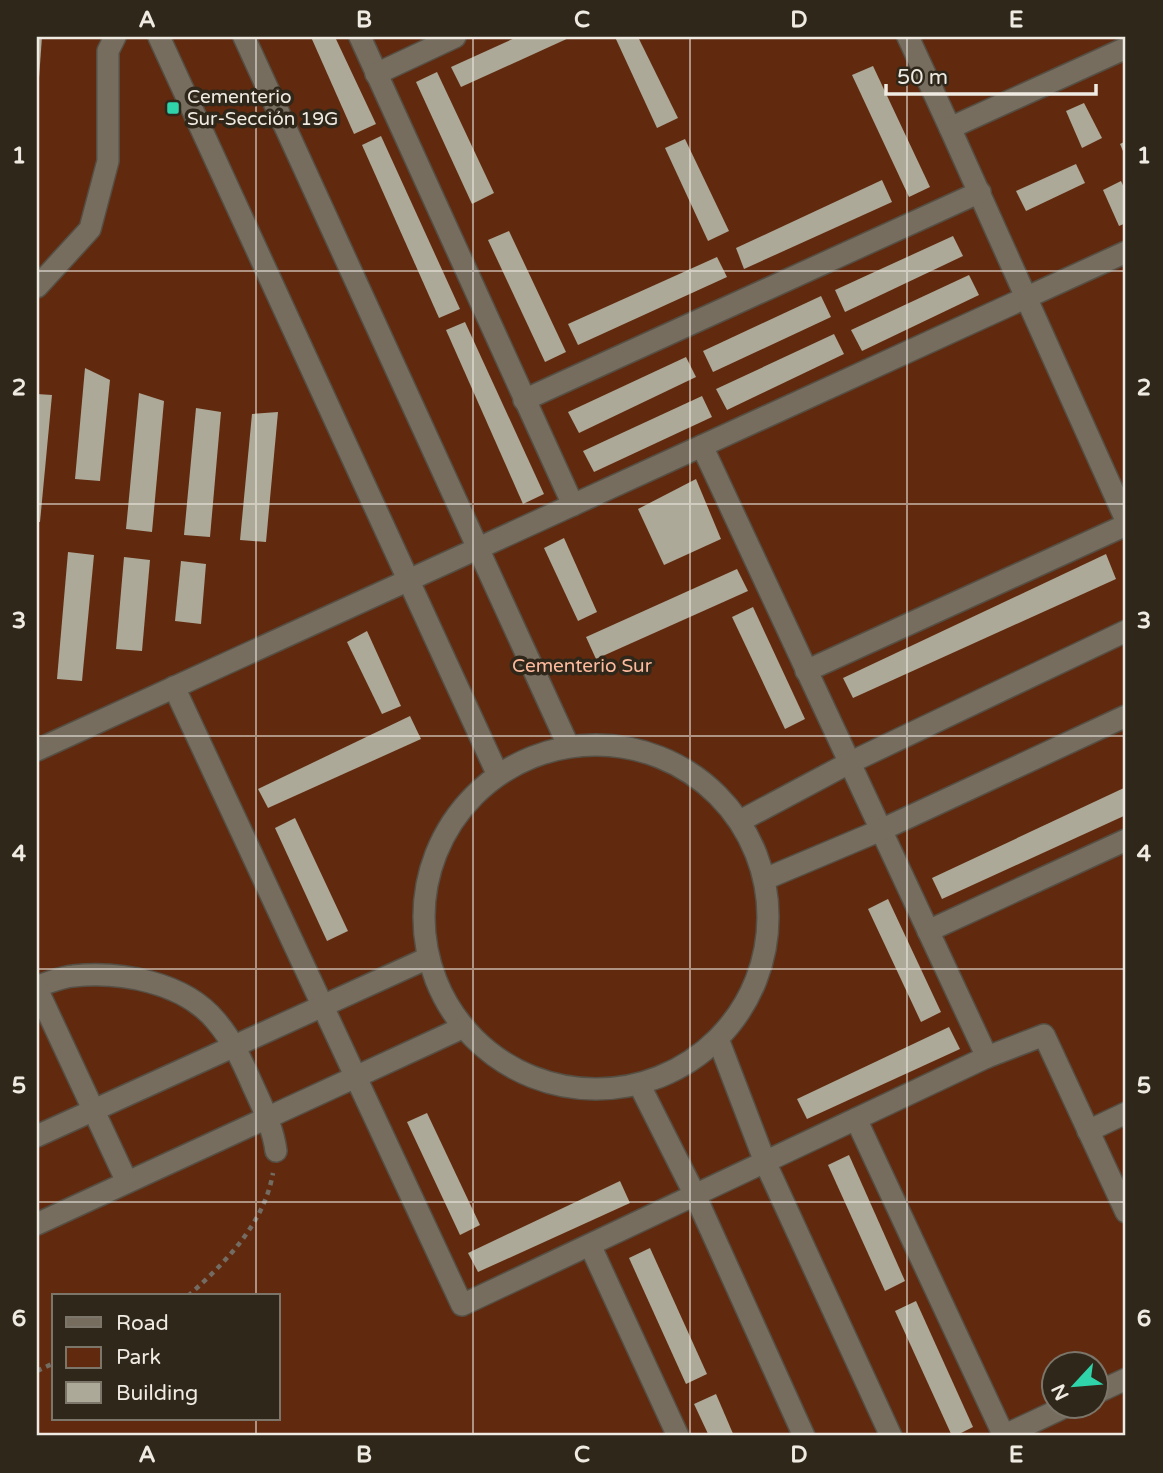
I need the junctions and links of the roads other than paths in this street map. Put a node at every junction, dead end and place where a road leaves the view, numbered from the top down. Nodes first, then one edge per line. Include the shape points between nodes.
1 (115, 37) edge
2 (159, 37) edge
3 (244, 37) edge
4 (360, 37) edge
5 (455, 37) edge
6 (908, 37) edge
7 (1126, 48) edge
8 (376, 74) junction
9 (950, 128) junction
10 (980, 192) junction
11 (1126, 252) edge
12 (37, 287) edge
13 (1027, 297) junction
14 (524, 400) junction
15 (702, 446) junction
16 (573, 505) junction
17 (1126, 523) edge
18 (479, 547) junction
19 (410, 579) junction
20 (1126, 631) edge
21 (806, 671) junction
22 (174, 687) junction
23 (1126, 716) edge
24 (568, 745) junction
25 (37, 750) edge
26 (849, 763) junction
27 (497, 774) junction
28 (740, 821) junction
29 (881, 830) junction
30 (1126, 840) edge
31 (765, 879) junction
32 (928, 931) junction
33 (428, 958) junction
34 (37, 988) edge
35 (322, 1004) junction
36 (464, 1027) junction
37 (718, 1039) junction
38 (235, 1045) junction
39 (987, 1057) junction
40 (357, 1079) junction
41 (639, 1084) junction
42 (95, 1109) junction
43 (1126, 1113) edge
44 (268, 1119) junction
45 (856, 1119) junction
46 (1088, 1131) junction
47 (37, 1136) edge
48 (276, 1151) road end
49 (765, 1162) junction
50 (127, 1182) junction
51 (695, 1195) junction
52 (1126, 1212) edge
53 (37, 1224) edge
54 (590, 1245) junction
55 (1126, 1379) edge
56 (1110, 1387) edge
57 (1040, 1419) edge
58 (677, 1436) edge
59 (804, 1436) edge
60 (891, 1436) edge
61 (1003, 1436) edge

1 - 12 lane via 108,51 108,161 90,229
2 - 19 lane
3 - 18 lane
4 - 8 lane
5 - 8 lane
6 - 9 lane
7 - 9 lane
8 - 14 lane
9 - 10 lane
10 - 13 lane
10 - 14 lane
11 - 13 lane
13 - 15 lane
13 - 17 lane
14 - 16 lane
15 - 16 lane
15 - 21 lane
16 - 18 lane
17 - 21 lane
18 - 19 lane
18 - 24 lane
19 - 22 lane
19 - 27 lane
20 - 26 lane
21 - 26 lane
22 - 25 lane
22 - 35 lane
23 - 29 lane
24 - 27 lane via 528,757
24 - 28 lane via 608,744 651,752 702,780
26 - 28 lane
26 - 29 lane
27 - 33 lane via 470,797 443,836 427,876 423,915
28 - 31 lane
29 - 31 lane
29 - 32 lane
30 - 32 lane
31 - 37 lane via 771,955 757,993
32 - 39 lane
33 - 35 lane
33 - 36 lane via 444,999
34 - 38 lane via 71,976 143,979 181,994 214,1018
34 - 42 lane
35 - 38 lane
35 - 40 lane
36 - 40 lane
36 - 41 lane via 493,1055 550,1083 588,1089
37 - 41 lane via 683,1066
37 - 49 lane
38 - 42 lane
38 - 44 lane
39 - 45 lane
39 - 46 lane via 1044,1035
40 - 44 lane
40 - 54 lane via 462,1306
41 - 51 lane
42 - 47 lane
42 - 50 lane
43 - 46 lane
44 - 48 lane
44 - 50 lane
45 - 49 lane
45 - 61 lane
46 - 52 lane
49 - 51 lane
49 - 60 lane
50 - 53 lane
51 - 54 lane
51 - 59 lane
54 - 58 lane
55 - 56 lane
57 - 61 lane

